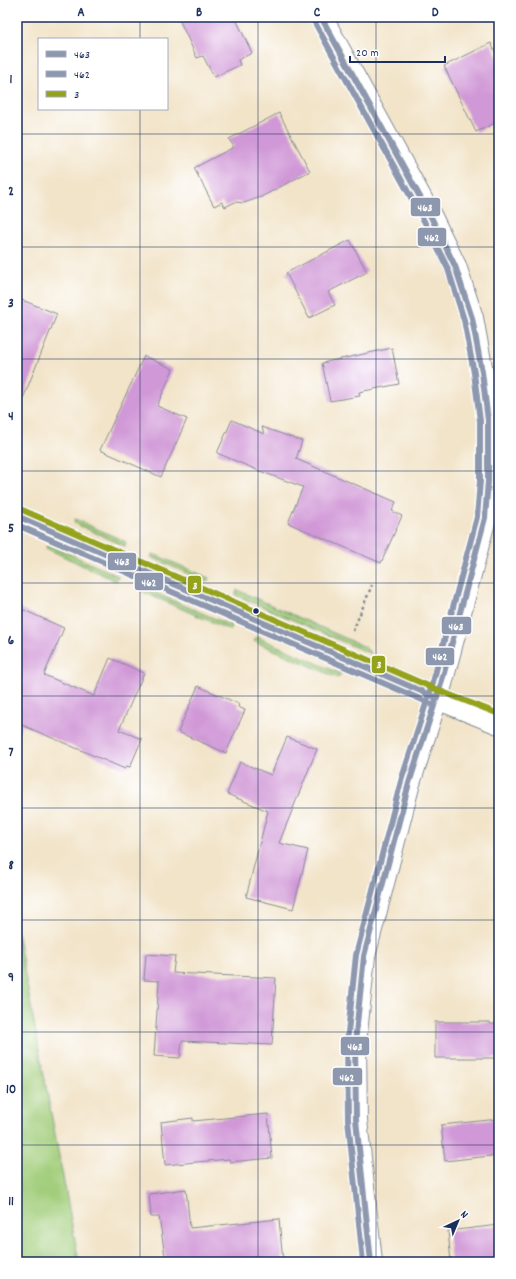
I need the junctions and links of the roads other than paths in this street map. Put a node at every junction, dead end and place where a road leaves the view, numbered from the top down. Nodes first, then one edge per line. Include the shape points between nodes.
1 (321, 17) edge
2 (17, 516) edge
3 (437, 698) junction
4 (499, 723) edge
5 (371, 1262) edge

1 - 3 street via 431,217 455,266 472,318 482,372 488,421 485,518
2 - 3 street
3 - 4 street
3 - 5 street via 409,783 364,956 355,1043 356,1120

